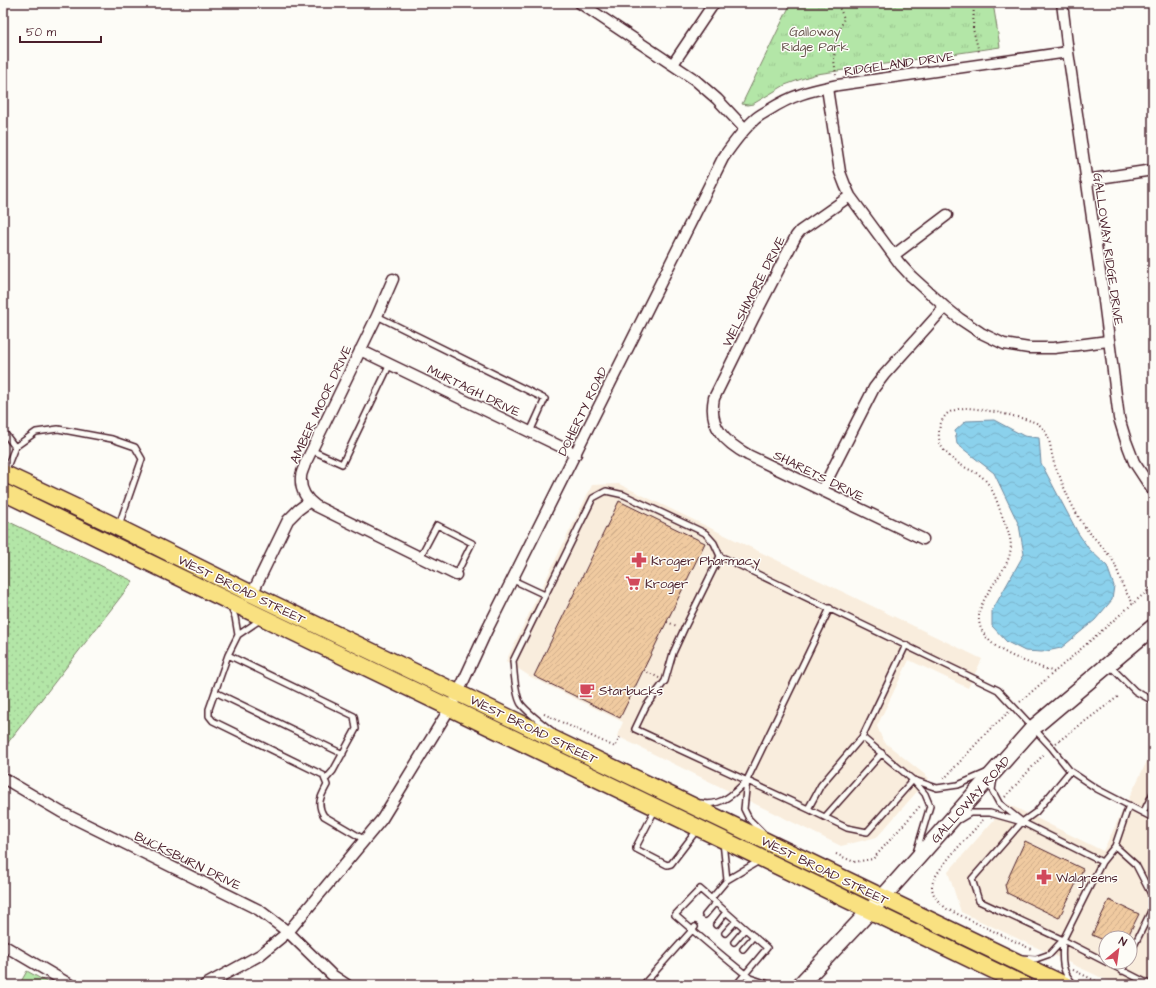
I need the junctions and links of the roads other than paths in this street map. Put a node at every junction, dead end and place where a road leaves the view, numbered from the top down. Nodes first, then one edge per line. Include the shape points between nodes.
1 (580, 3) edge
2 (714, 3) edge
3 (1062, 3) edge
4 (1068, 52) junction
5 (673, 64) junction
6 (827, 88) junction
7 (745, 129) junction
8 (1153, 170) edge
9 (1086, 180) junction
10 (850, 196) junction
11 (947, 215) dead end
12 (894, 255) junction
13 (394, 279) dead end
14 (945, 307) junction
15 (377, 316) junction
16 (1108, 341) junction
17 (360, 350) junction
18 (390, 364) junction
19 (715, 421) joint
20 (530, 432) junction
21 (3, 434) edge
22 (15, 447) junction
23 (311, 450) junction
24 (576, 454) junction
25 (4, 474) edge
26 (822, 490) junction
27 (1153, 491) edge
28 (3, 492) edge
29 (310, 501) junction
30 (118, 528) junction
31 (923, 539) dead end
32 (720, 556) junction
33 (420, 557) junction
34 (456, 575) joint
35 (513, 580) junction
36 (252, 594) junction
37 (545, 595) junction
38 (227, 600) junction
39 (830, 608) junction
40 (264, 618) junction
41 (1153, 627) edge
42 (238, 635) junction
43 (906, 645) junction
44 (228, 655) junction
45 (1109, 664) junction
46 (215, 692) junction
47 (458, 693) junction
48 (1153, 701) edge
49 (450, 708) junction
50 (1033, 728) junction
51 (862, 737) junction
52 (882, 753) junction
53 (343, 754) junction
54 (588, 755) junction
55 (996, 769) junction
56 (1070, 771) junction
57 (3, 778) edge
58 (325, 780) junction
59 (747, 780) junction
60 (913, 780) junction
61 (1153, 793) edge
62 (680, 800) junction
63 (1129, 805) junction
64 (656, 807) junction
65 (808, 809) junction
66 (1144, 813) junction
67 (825, 817) junction
68 (1153, 818) edge
69 (1022, 822) junction
70 (699, 828) junction
71 (942, 829) junction
72 (768, 835) dead end
73 (722, 839) junction
74 (365, 840) junction
75 (1115, 846) junction
76 (762, 859) junction
77 (1102, 862) junction
78 (913, 863) junction
79 (727, 880) junction
80 (882, 898) junction
81 (1153, 898) edge
82 (713, 901) junction
83 (1153, 907) edge
84 (870, 910) junction
85 (726, 912) junction
86 (705, 915) dead end
87 (736, 921) junction
88 (716, 924) dead end
89 (693, 929) junction
90 (745, 929) junction
91 (288, 932) junction
92 (725, 933) dead end
93 (754, 936) junction
94 (1138, 938) edge
95 (1063, 940) junction
96 (734, 942) dead end
97 (3, 945) edge
98 (743, 949) dead end
99 (1005, 957) junction
100 (1122, 971) joint
101 (745, 974) junction
102 (750, 978) junction
103 (71, 985) edge
104 (205, 985) edge
105 (347, 985) edge
106 (643, 985) edge
107 (736, 985) edge
108 (752, 985) edge
109 (771, 985) edge
110 (800, 985) edge
111 (1024, 985) edge
112 (1065, 985) edge
113 (1075, 985) edge
114 (1151, 985) edge

1 - 5 street
2 - 5 street
3 - 4 street, GALLOWAY RIDGE DRIVE
4 - 6 street, RIDGELAND DRIVE
4 - 9 street, GALLOWAY RIDGE DRIVE
5 - 7 street via 717,99
6 - 7 street, RIDGELAND DRIVE via 796,95 755,119
6 - 10 street via 840,172
7 - 24 street, DOHERTY ROAD via 723,158
8 - 9 street
9 - 16 street, GALLOWAY RIDGE DRIVE
10 - 12 street
10 - 19 street, WELSHMORE DRIVE via 800,231 792,241 714,398
11 - 12 street
12 - 14 street via 911,276
13 - 15 street, AMBER MOOR DRIVE
14 - 16 street via 981,333 1004,344 1054,348
14 - 26 street via 874,388
15 - 17 street, AMBER MOOR DRIVE
15 - 20 lane via 545,399
16 - 27 street, GALLOWAY RIDGE DRIVE via 1119,418 1126,442 1134,462
17 - 18 street, MURTAGH DRIVE
17 - 23 street, AMBER MOOR DRIVE
18 - 20 street, MURTAGH DRIVE
18 - 23 lane via 342,464
19 - 26 street, SHARETS DRIVE via 721,435 737,449
20 - 24 street, MURTAGH DRIVE
21 - 22 lane
22 - 25 lane
22 - 30 lane via 36,432 58,429 112,439 135,448 142,459
23 - 29 street, AMBER MOOR DRIVE via 301,477 304,492
24 - 35 street, DOHERTY ROAD
25 - 30 main road, WEST BROAD STREET
26 - 31 street, SHARETS DRIVE
28 - 38 main road, WEST BROAD STREET
29 - 33 street
29 - 36 street via 288,520
30 - 36 main road, WEST BROAD STREET
32 - 37 lane via 714,543 705,534 624,495 606,491 593,498
32 - 39 lane
32 - 59 lane via 673,653 665,681 646,706 635,729
33 - 34 street
33 - 34 lane via 437,525 472,543
35 - 37 lane
35 - 47 street, DOHERTY ROAD
36 - 47 main road, WEST BROAD STREET
37 - 54 lane via 513,661 516,689 521,703 541,723
38 - 40 main road, WEST BROAD STREET
38 - 42 lane via 235,617
39 - 43 lane
39 - 59 lane
40 - 42 lane
40 - 49 main road, WEST BROAD STREET
41 - 45 street, GALLOWAY ROAD
42 - 44 lane
43 - 50 lane via 998,690
43 - 51 lane
44 - 46 lane
44 - 53 lane via 354,716 356,729
45 - 48 lane via 1135,691
45 - 50 street, GALLOWAY ROAD
46 - 53 lane
46 - 58 lane via 209,709 209,716 213,721 323,775
47 - 49 street, DOHERTY ROAD
47 - 54 main road, WEST BROAD STREET
49 - 64 main road, WEST BROAD STREET
49 - 74 street, DOHERTY ROAD via 382,819
50 - 55 street, GALLOWAY ROAD
50 - 56 lane
51 - 52 lane
51 - 65 lane via 821,785
52 - 60 lane
52 - 67 lane
53 - 58 lane
54 - 62 main road, WEST BROAD STREET
55 - 60 lane via 958,785 937,788
55 - 69 lane via 992,790 999,803
55 - 71 street, GALLOWAY ROAD
56 - 63 lane via 1097,789
56 - 69 lane via 1036,812
57 - 91 street, BUCKSBURN DRIVE via 61,812 259,910
58 - 74 lane via 327,785 320,797 320,810 324,816
59 - 62 lane via 727,799 706,804
59 - 65 lane
59 - 72 lane via 744,809 748,819 761,832
60 - 67 lane via 867,832 847,828
60 - 78 lane via 925,794 930,806
61 - 66 lane
62 - 80 main road, WEST BROAD STREET via 821,865
63 - 66 lane
63 - 75 lane
64 - 70 main road, WEST BROAD STREET
64 - 70 lane via 636,849 667,865 671,864
65 - 67 lane
66 - 68 lane
69 - 71 lane via 990,813 970,813
69 - 77 lane
69 - 95 lane via 972,879 980,901
70 - 73 main road, WEST BROAD STREET
71 - 78 street, GALLOWAY ROAD
73 - 76 main road, WEST BROAD STREET
73 - 79 lane
74 - 91 street, DOHERTY ROAD
75 - 77 lane
75 - 81 lane via 1136,865
76 - 79 lane
76 - 84 main road, WEST BROAD STREET
77 - 95 lane
78 - 80 street, GALLOWAY ROAD
79 - 82 lane
80 - 84 street, GALLOWAY ROAD
80 - 99 main road, WEST BROAD STREET
82 - 85 lane
82 - 86 lane
82 - 89 lane via 700,889 675,915
83 - 94 lane
84 - 110 street, GALLOWAY ROAD
84 - 111 main road, WEST BROAD STREET
85 - 87 lane
85 - 88 lane
87 - 90 lane
87 - 92 lane
89 - 101 lane
89 - 106 lane
90 - 93 lane
90 - 96 lane
91 - 104 street, DOHERTY ROAD via 260,955
91 - 105 street, BUCKSBURN DRIVE via 332,975
93 - 98 lane
93 - 101 lane via 767,948
95 - 99 lane via 1050,954 1036,959
95 - 100 lane
95 - 113 lane via 1062,959 1065,974
97 - 103 street
99 - 112 main road, WEST BROAD STREET
100 - 114 lane
101 - 102 lane
101 - 107 lane
102 - 108 lane
102 - 109 lane

